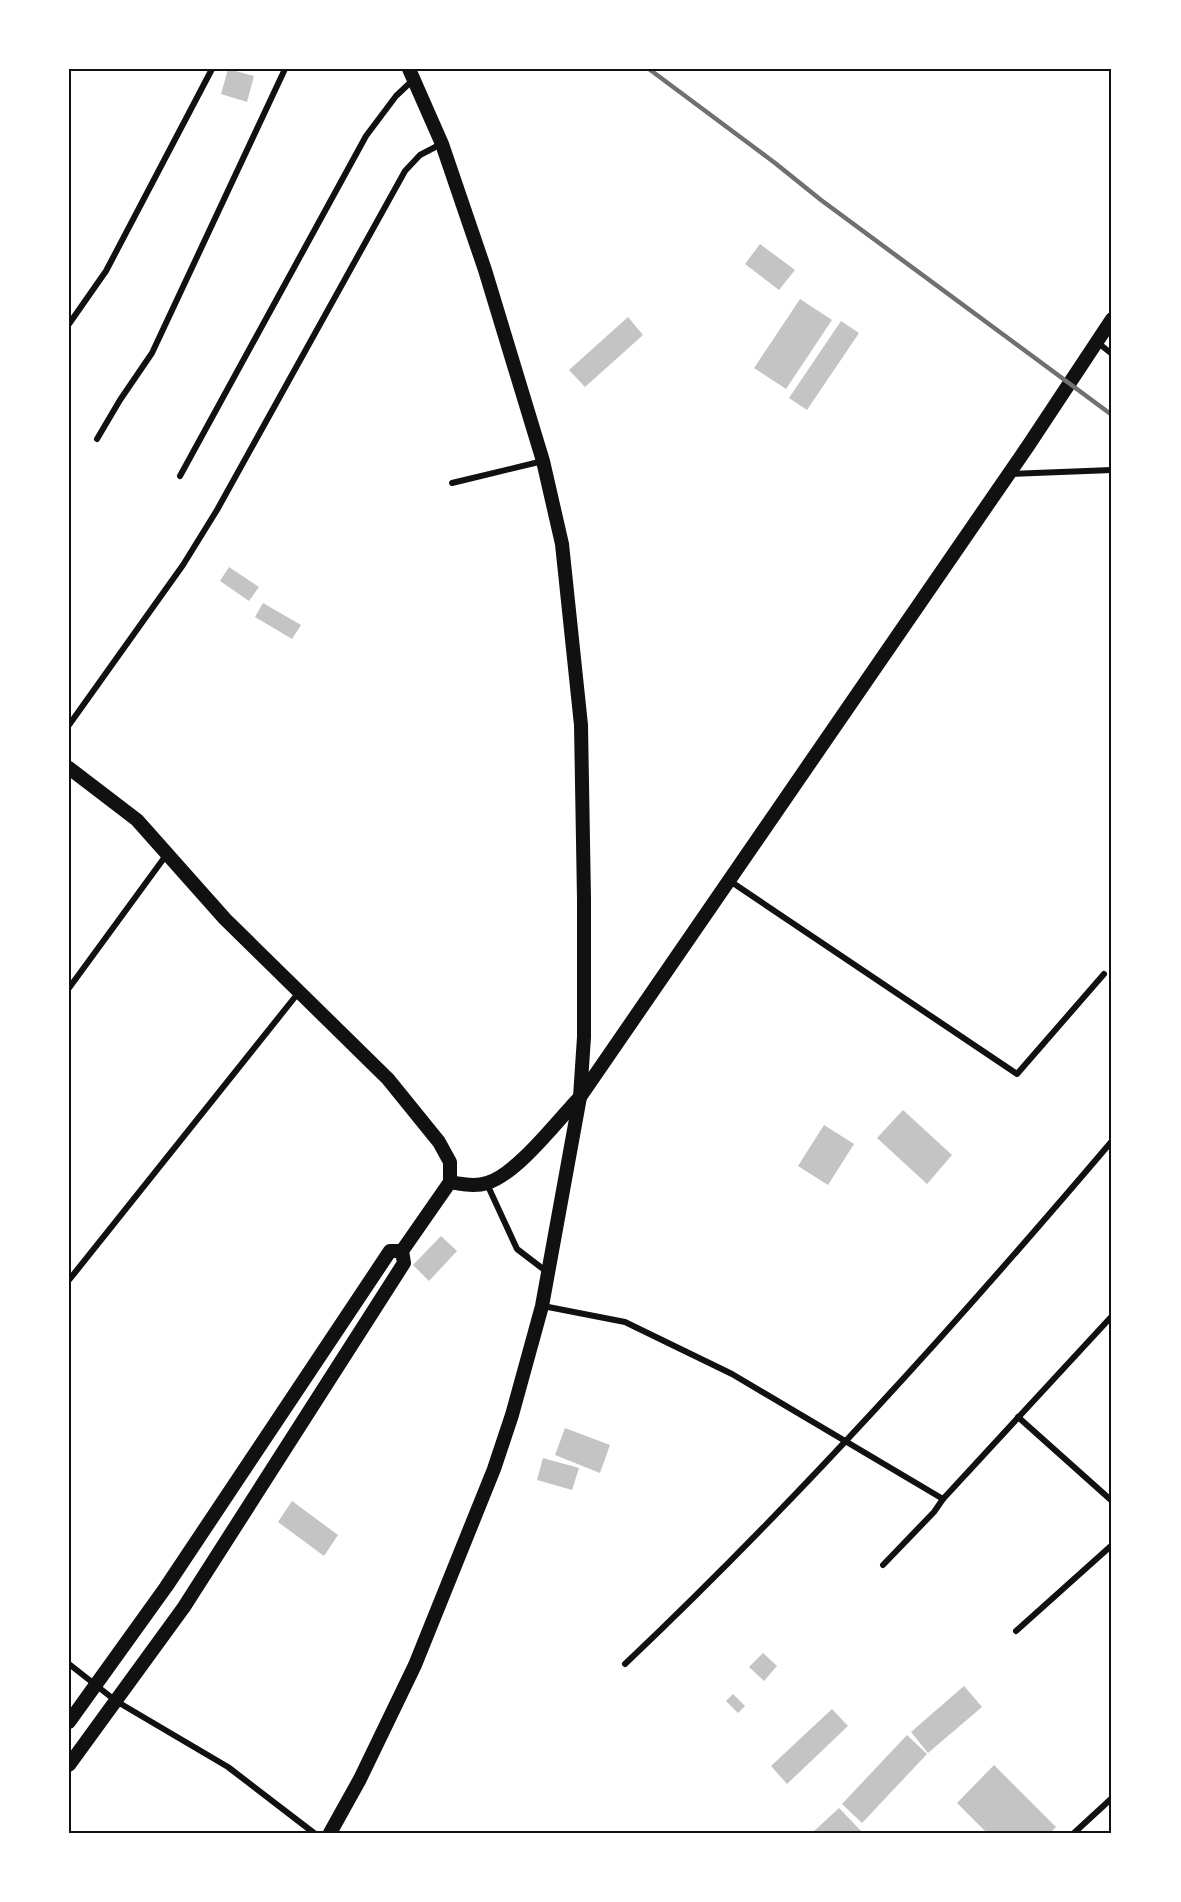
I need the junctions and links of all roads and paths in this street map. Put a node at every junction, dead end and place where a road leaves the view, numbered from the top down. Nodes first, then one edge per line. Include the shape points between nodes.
1 (213, 69) edge
2 (285, 69) edge
3 (412, 74) edge
4 (442, 144) junction
5 (1112, 320) edge
6 (69, 324) edge
7 (1094, 346) junction
8 (1112, 354) edge
9 (97, 439) dead end
10 (543, 461) junction
11 (1112, 470) edge
12 (1009, 474) junction
13 (180, 476) dead end
14 (452, 483) dead end
15 (69, 725) edge
16 (69, 768) edge
17 (167, 854) junction
18 (729, 881) junction
19 (1104, 974) dead end
20 (69, 988) edge
21 (299, 992) junction
22 (580, 1097) junction
23 (1112, 1141) edge
24 (450, 1182) junction
25 (486, 1184) junction
26 (402, 1251) junction
27 (547, 1273) junction
28 (69, 1280) edge
29 (542, 1306) junction
30 (1112, 1316) edge
31 (1018, 1417) junction
32 (845, 1441) junction
33 (943, 1499) junction
34 (1112, 1501) edge
35 (1112, 1545) edge
36 (883, 1564) dead end
37 (1016, 1631) dead end
38 (69, 1664) edge
39 (625, 1664) dead end
40 (96, 1685) junction
41 (116, 1701) junction
42 (69, 1722) edge
43 (69, 1765) edge
44 (1112, 1798) edge
45 (314, 1833) edge
46 (330, 1833) edge
47 (1074, 1833) edge

1 - 6 street via 106,271
2 - 9 street via 152,353
3 - 4 main road
3 - 13 street via 366,136
4 - 10 main road
4 - 15 street via 420,155 405,171 217,510 183,565
5 - 7 main road
7 - 8 street
7 - 12 main road
10 - 14 street
10 - 22 main road via 562,544 581,725 585,968
11 - 12 street
12 - 18 main road
16 - 17 main road via 136,820
17 - 20 street
17 - 21 main road via 225,919
18 - 19 street via 1017,1074
18 - 22 main road
21 - 24 main road via 388,1079 439,1142 450,1162
21 - 28 street
22 - 25 main road via 513,1167
22 - 27 main road
23 - 32 street via 950,1329
24 - 25 main road
24 - 26 main road
25 - 27 street via 517,1249
26 - 40 main road via 390,1251
26 - 41 main road via 404,1263 184,1607
27 - 29 main road
29 - 32 street via 625,1323 732,1374
29 - 46 main road via 501,1448 448,1585 388,1723
30 - 31 street
31 - 33 street
31 - 34 street
32 - 33 street
32 - 39 street via 692,1601
33 - 36 street
35 - 37 street
38 - 40 street
40 - 41 street
40 - 42 main road
41 - 43 main road
41 - 45 street via 228,1767
44 - 47 street

